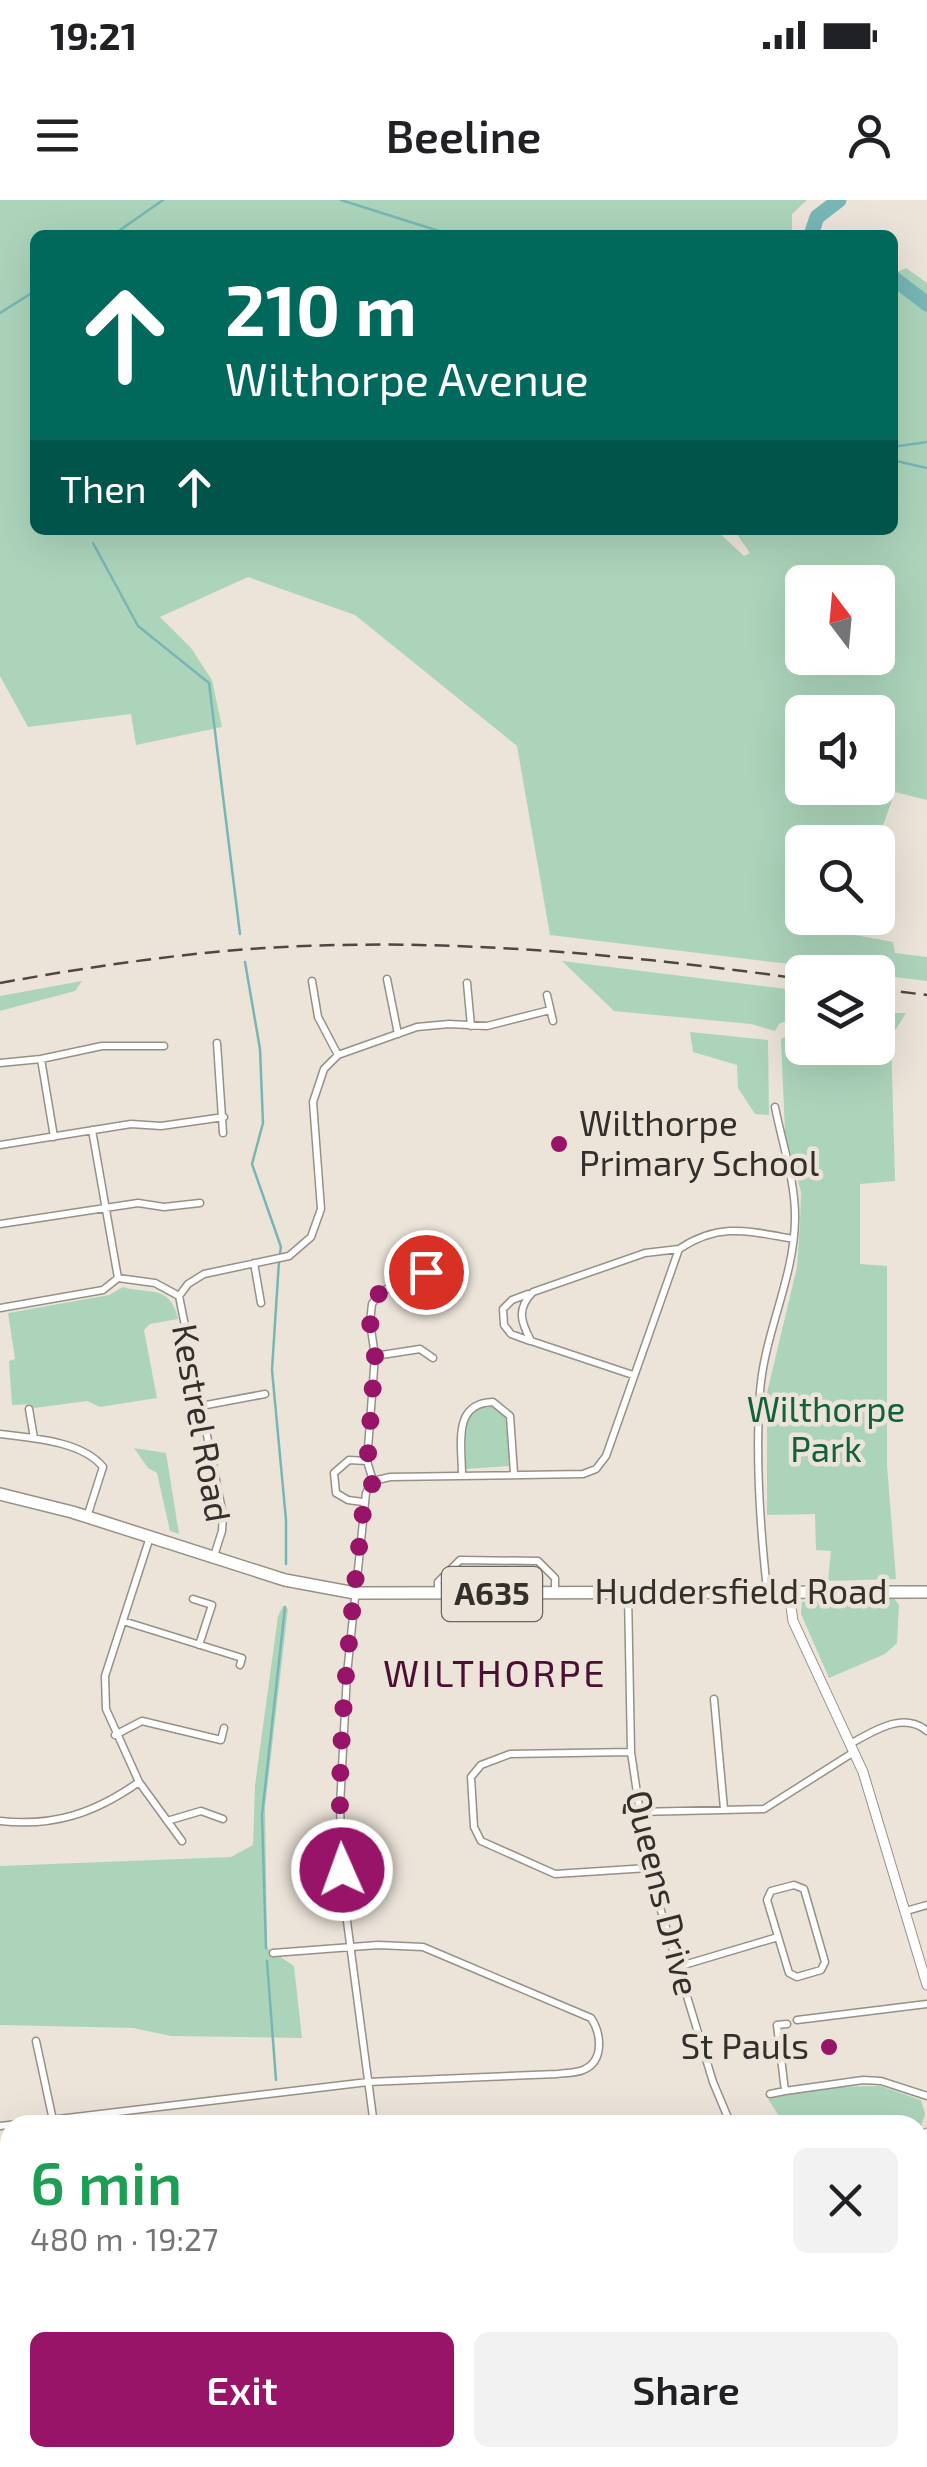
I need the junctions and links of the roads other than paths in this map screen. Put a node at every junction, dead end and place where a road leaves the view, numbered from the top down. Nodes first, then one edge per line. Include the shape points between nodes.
1 (386, 979) dead end
2 (312, 980) dead end
3 (468, 982) dead end
4 (547, 995) dead end
5 (550, 1010) junction
6 (553, 1021) dead end
7 (471, 1026) junction
8 (398, 1034) junction
9 (218, 1043) dead end
10 (164, 1046) dead end
11 (338, 1054) junction
12 (41, 1059) junction
13 (0, 1064) edge
14 (775, 1107) dead end
15 (224, 1117) junction
16 (92, 1130) junction
17 (223, 1133) dead end
18 (54, 1137) junction
19 (0, 1145) edge
20 (200, 1202) dead end
21 (108, 1208) junction
22 (0, 1224) edge
23 (794, 1239) junction
24 (679, 1250) junction
25 (254, 1263) junction
26 (426, 1272) dead end
27 (118, 1278) junction
28 (532, 1292) junction
29 (179, 1296) junction
30 (261, 1303) dead end
31 (0, 1308) edge
32 (531, 1341) junction
33 (375, 1356) junction
34 (433, 1358) dead end
35 (633, 1375) junction
36 (265, 1394) dead end
37 (201, 1406) junction
38 (29, 1409) dead end
39 (0, 1434) edge
40 (34, 1438) junction
41 (367, 1461) junction
42 (514, 1473) junction
43 (462, 1475) junction
44 (373, 1482) junction
45 (0, 1494) edge
46 (364, 1502) junction
47 (87, 1517) junction
48 (150, 1537) junction
49 (214, 1557) junction
50 (768, 1592) junction
51 (790, 1592) junction
52 (927, 1592) edge
53 (355, 1593) junction
54 (554, 1593) junction
55 (438, 1594) junction
56 (628, 1594) junction
57 (193, 1599) dead end
58 (123, 1621) junction
59 (198, 1645) junction
60 (240, 1665) dead end
61 (714, 1698) dead end
62 (224, 1728) dead end
63 (927, 1731) edge
64 (115, 1735) junction
65 (852, 1748) junction
66 (630, 1752) junction
67 (139, 1782) junction
68 (724, 1809) junction
69 (638, 1812) junction
70 (223, 1819) dead end
71 (0, 1821) edge
72 (168, 1821) junction
73 (182, 1842) dead end
74 (648, 1868) junction
75 (927, 1905) edge
76 (906, 1911) junction
77 (778, 1938) junction
78 (350, 1947) junction
79 (272, 1952) dead end
80 (677, 1967) junction
81 (927, 1986) edge
82 (927, 2004) edge
83 (797, 2020) dead end
84 (786, 2024) dead end
85 (36, 2041) dead end
86 (368, 2082) junction
87 (785, 2091) junction
88 (770, 2094) dead end
89 (927, 2096) edge
90 (52, 2115) edge
91 (108, 2115) edge
92 (373, 2115) edge
93 (727, 2115) edge

1 - 8 street
2 - 11 street via 318,1017
3 - 7 street
4 - 5 street
5 - 6 street
5 - 7 street
7 - 8 street via 432,1025
8 - 11 street
9 - 15 street
10 - 12 street via 102,1046
11 - 25 street via 324,1069 313,1102 319,1219 304,1245 288,1256
12 - 13 street
12 - 18 street
14 - 23 street via 795,1208
15 - 16 street
15 - 17 street
16 - 18 street
16 - 21 street
18 - 19 street
20 - 21 street
21 - 22 street
21 - 27 street
23 - 24 street via 719,1230
23 - 50 street via 760,1390
24 - 28 street via 645,1253
24 - 35 street
25 - 29 street via 204,1274
25 - 30 street
26 - 33 street via 380,1292 372,1304
27 - 29 street, Kestrel Road via 155,1283
27 - 31 street via 102,1290
28 - 32 street via 520,1322
28 - 32 street via 512,1300 502,1317 511,1334
29 - 37 street, Kestrel Road
32 - 35 street
33 - 34 street via 420,1349
33 - 41 street
35 - 42 street via 596,1469
36 - 37 street
37 - 49 street, Kestrel Road via 224,1522
38 - 40 street
39 - 40 street
40 - 47 street via 94,1455 103,1467
41 - 44 street
41 - 46 street via 342,1462 332,1480 341,1497
42 - 43 street
42 - 43 street via 510,1416 493,1402 480,1402 462,1420
43 - 44 street
44 - 46 street
45 - 47 highway, A635
46 - 53 street
47 - 48 highway, A635
48 - 49 highway, A635
48 - 58 street
49 - 53 highway, Huddersfield Road / A635
50 - 51 highway, Huddersfield Road / A635
50 - 56 highway, Huddersfield Road / A635
51 - 52 highway, Huddersfield Road / A635
51 - 65 street via 794,1621
53 - 55 highway, Huddersfield Road / A635
53 - 78 street via 340,1775
54 - 55 highway, Huddersfield Road / A635
54 - 55 street, Huddersfield Road via 556,1578 538,1560 493,1558 460,1560 438,1582
54 - 56 highway, Huddersfield Road / A635
56 - 66 street, Queens Drive
57 - 59 street via 212,1605
58 - 59 street
58 - 64 street via 104,1676
59 - 60 street via 242,1658
61 - 68 street
62 - 64 street via 221,1740 142,1721
63 - 65 street via 897,1722
64 - 67 street
65 - 68 street via 764,1809
65 - 76 street
66 - 69 street, Queens Drive
66 - 74 street via 494,1757 472,1777 474,1827 481,1840 555,1874
67 - 71 street via 88,1813 60,1821
67 - 72 street
68 - 69 street
69 - 74 street, Queens Drive
70 - 72 street via 202,1812
72 - 73 street
74 - 80 street, Queens Drive
75 - 76 street
76 - 81 street
77 - 77 street via 767,1900 771,1892 800,1885 825,1962 821,1970 789,1974
77 - 80 street
78 - 79 street
78 - 86 street
78 - 86 street via 422,1946 570,2007 590,2018 600,2039 596,2059 585,2070
80 - 93 street, Queens Drive
82 - 83 street
84 - 87 street via 777,2025
85 - 90 street
86 - 91 street
86 - 92 street
87 - 88 street
87 - 89 street via 863,2080

